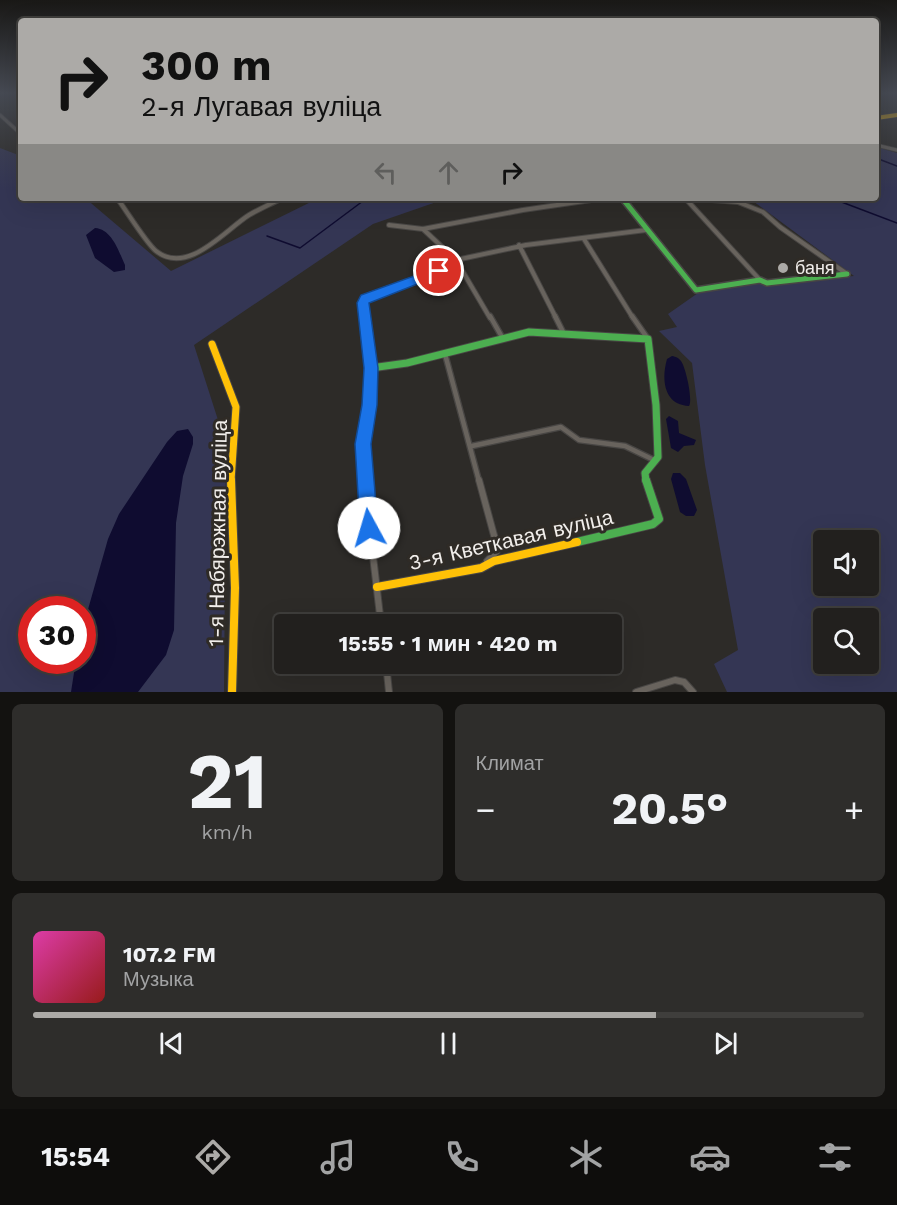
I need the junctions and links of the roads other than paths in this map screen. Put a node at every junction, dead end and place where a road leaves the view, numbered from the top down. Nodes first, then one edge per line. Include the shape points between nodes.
1 (879, 146) edge
2 (897, 150) edge
3 (119, 201) edge
4 (276, 201) edge
5 (584, 201) edge
6 (623, 201) edge
7 (688, 201) edge
8 (712, 201) edge
9 (744, 201) edge
10 (748, 205) junction
11 (389, 225) dead end
12 (423, 229) junction
13 (646, 230) junction
14 (584, 238) junction
15 (519, 245) junction
16 (456, 260) junction
17 (847, 274) joint
18 (760, 280) junction
19 (564, 334) junction
20 (502, 338) junction
21 (648, 339) junction
22 (212, 344) dead end
23 (445, 354) junction
24 (371, 368) junction
25 (472, 446) junction
26 (656, 461) junction
27 (481, 568) junction
28 (376, 587) junction
29 (380, 614) edge
30 (387, 674) edge
31 (232, 692) edge
32 (389, 692) edge
33 (636, 692) edge
34 (693, 692) edge

1 - 2 street
3 - 4 street via 156,251 184,257 206,250 248,216
5 - 12 street
6 - 13 street
7 - 18 street
8 - 10 street
9 - 10 street
10 - 17 street
11 - 12 street
12 - 16 street
13 - 14 street
13 - 18 street via 696,290
14 - 15 street
14 - 21 street
15 - 16 street
15 - 19 street
16 - 20 street
16 - 24 street via 453,266 366,298 365,333
17 - 18 street via 767,283
19 - 20 street via 529,332
19 - 21 street
20 - 23 street
21 - 26 street via 656,405
22 - 31 street, 1-я Набярэжная вуліца via 236,407 231,480 235,588
23 - 24 street
23 - 25 street
24 - 28 street via 363,444
25 - 26 street via 561,427 579,440 625,446
25 - 27 street via 498,550
26 - 27 street, 3-я Кветкавая вуліца via 645,473 646,485 660,514 653,524 494,561
27 - 28 street, 3-я Кветкавая вуліца
28 - 29 street
30 - 32 street
33 - 34 street via 675,680 684,682

